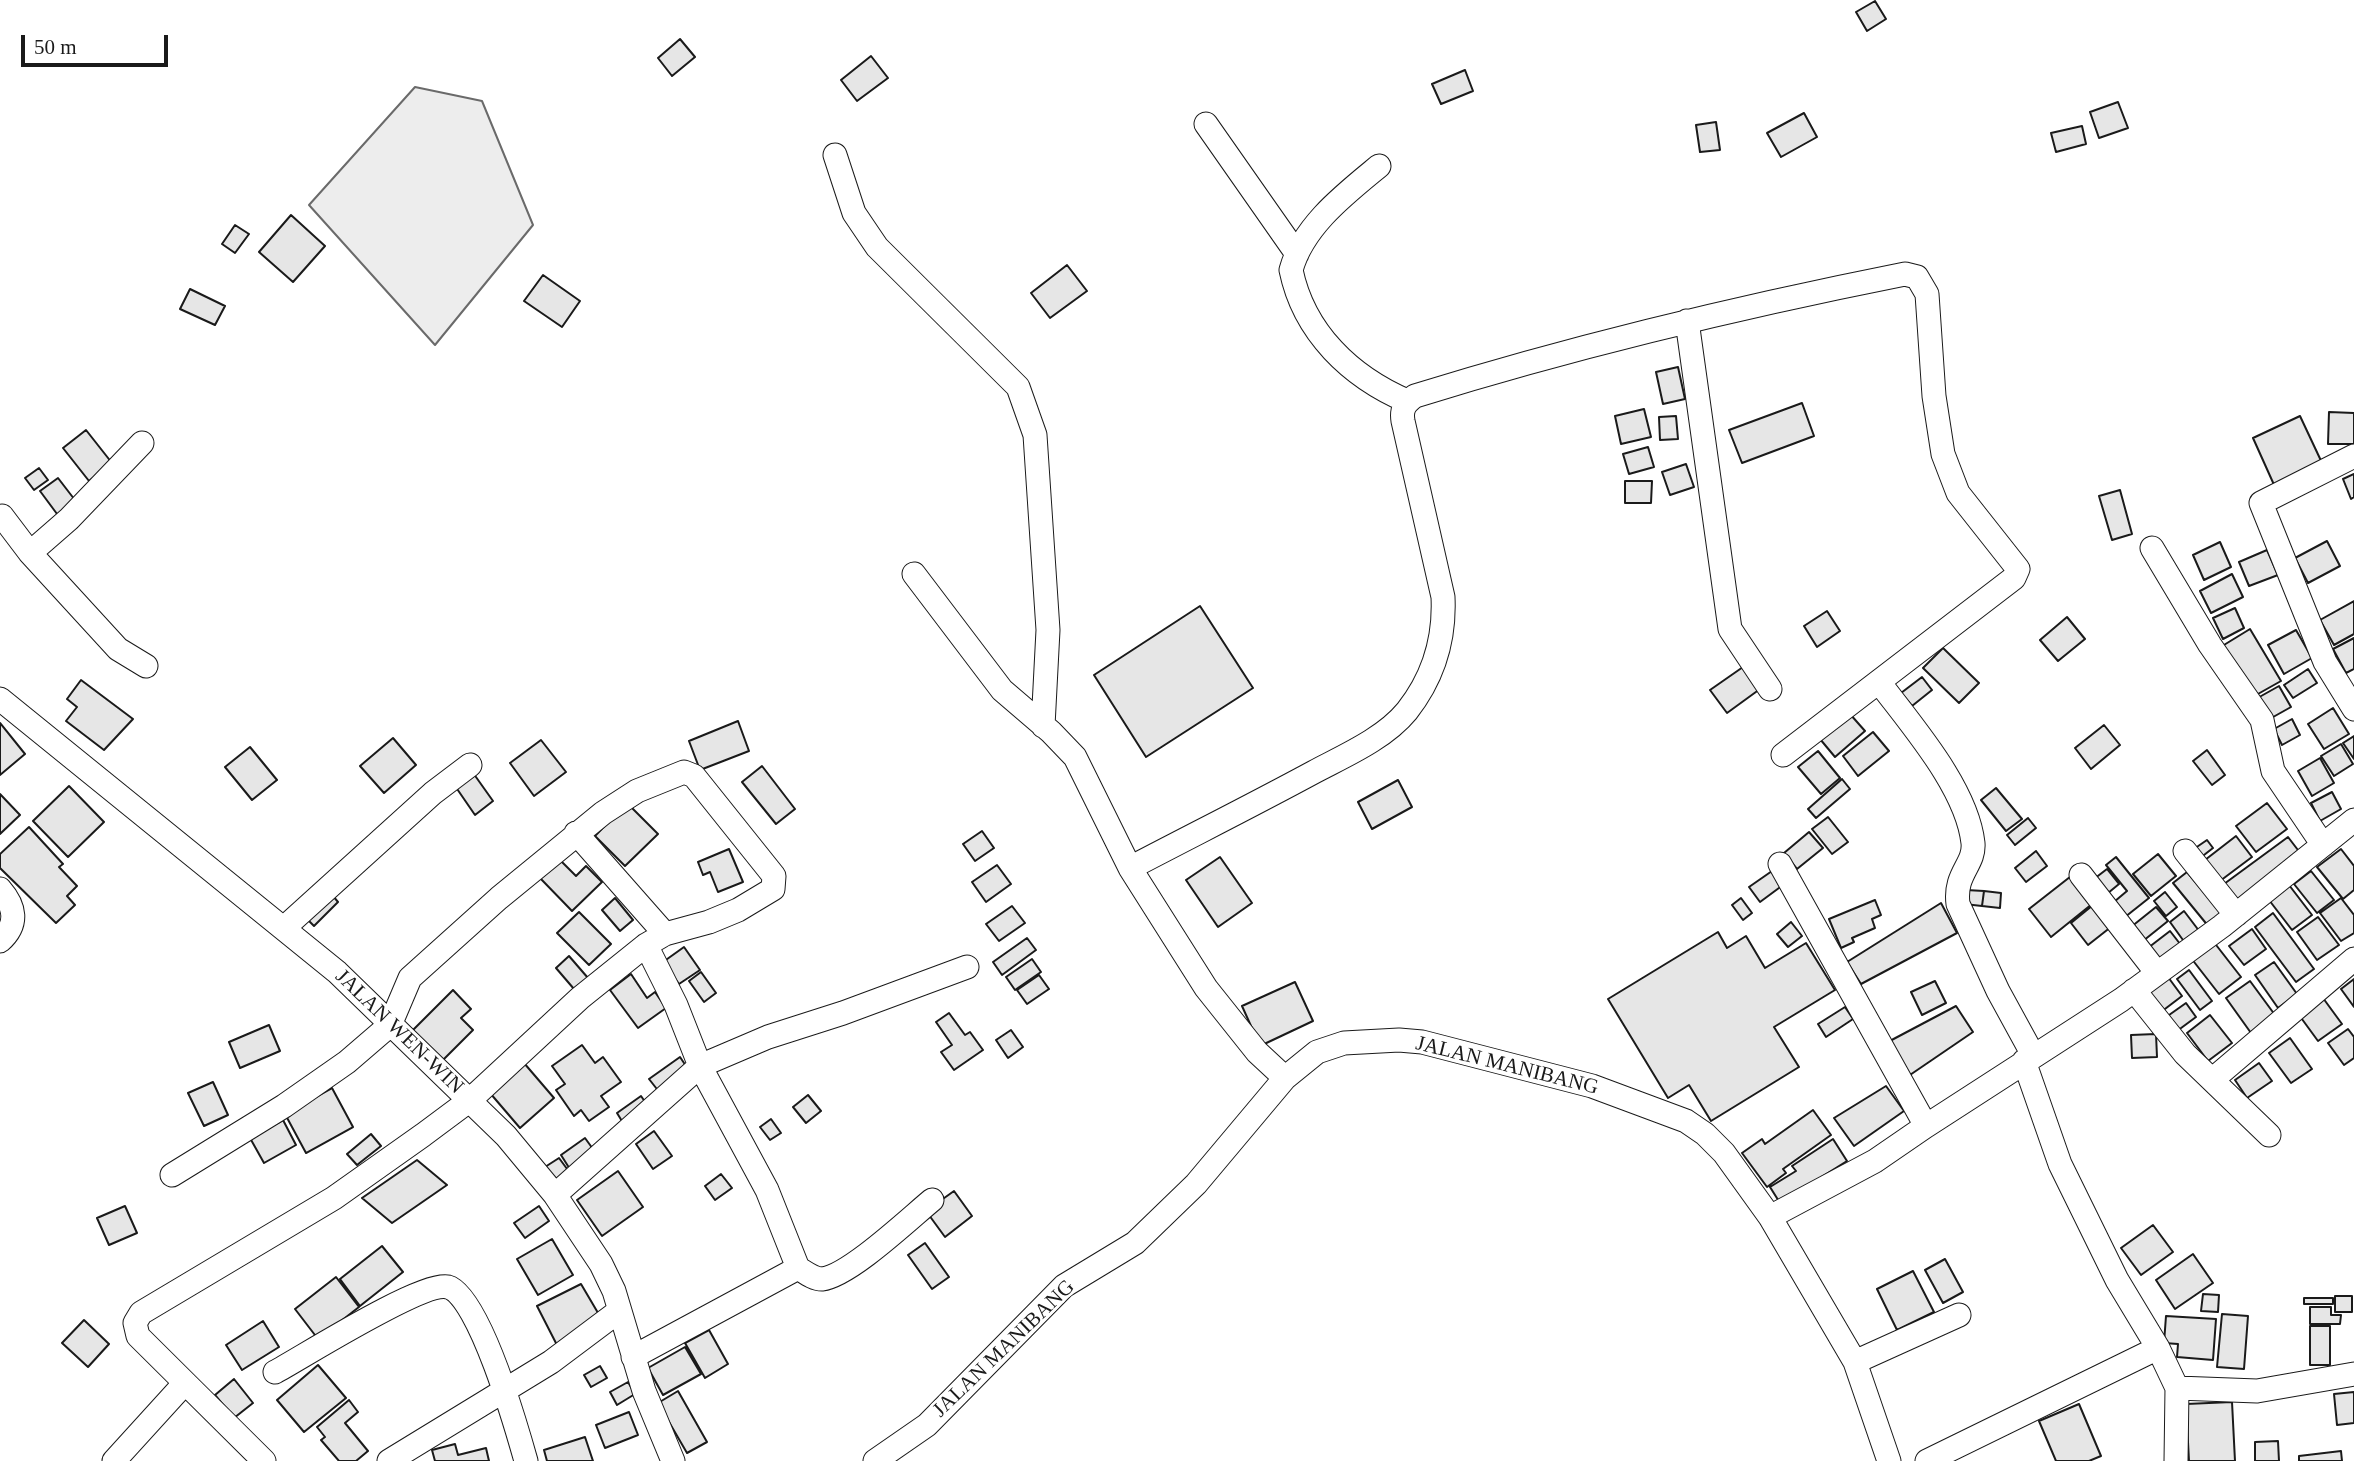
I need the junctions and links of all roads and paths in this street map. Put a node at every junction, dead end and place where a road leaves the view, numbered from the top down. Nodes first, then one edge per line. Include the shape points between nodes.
1 (1206, 124) dead end
2 (835, 155) dead end
3 (1379, 166) dead end
4 (1297, 254) junction
5 (1688, 321) junction
6 (1407, 401) junction
7 (142, 443) dead end
8 (2354, 456) edge
9 (1, 516) edge
10 (2152, 548) dead end
11 (30, 553) junction
12 (914, 574) dead end
13 (146, 666) dead end
14 (1879, 682) junction
15 (1770, 689) dead end
16 (0, 699) edge
17 (2354, 709) edge
18 (1043, 726) junction
19 (1783, 755) dead end
20 (470, 765) dead end
21 (2354, 820) edge
22 (576, 833) junction
23 (2323, 845) junction
24 (2185, 850) dead end
25 (1780, 864) dead end
26 (1130, 868) junction
27 (2081, 875) dead end
28 (0, 889) edge
29 (2236, 915) junction
30 (285, 927) junction
31 (655, 940) junction
32 (0, 941) edge
33 (2354, 959) edge
34 (967, 967) dead end
35 (2157, 973) junction
36 (2134, 990) junction
37 (390, 1025) junction
38 (2028, 1058) junction
39 (700, 1066) junction
40 (1285, 1078) junction
41 (2211, 1080) junction
42 (470, 1100) junction
43 (1926, 1126) junction
44 (2269, 1135) dead end
45 (172, 1175) dead end
46 (555, 1195) junction
47 (932, 1200) dead end
48 (1770, 1217) junction
49 (798, 1268) junction
50 (619, 1311) junction
51 (1959, 1315) dead end
52 (2158, 1348) junction
53 (633, 1357) junction
54 (1854, 1362) junction
55 (275, 1372) dead end
56 (2354, 1374) edge
57 (184, 1384) junction
58 (2177, 1388) junction
59 (505, 1392) junction
60 (114, 1461) edge
61 (264, 1461) edge
62 (388, 1461) edge
63 (526, 1461) edge
64 (673, 1461) edge
65 (875, 1461) edge
66 (1889, 1461) edge
67 (1927, 1461) edge
68 (2176, 1461) edge

1 - 4 street
2 - 18 street via 855,213 877,247 1018,387 1028,409 1035,435 1048,629
3 - 4 street via 1339,199
4 - 6 street via 1291,270 1293,282 1321,336 1357,374
5 - 6 street via 1547,355
5 - 14 street via 1905,274 1917,277 1927,294 1943,454 1958,493 2018,569 2014,578
5 - 15 street via 1730,629
6 - 26 street via 1401,411 1443,597 1444,626 1423,686 1405,713 1365,745
7 - 11 street
8 - 17 street via 2261,503 2325,662
9 - 11 street
10 - 23 street via 2262,720 2273,771
11 - 13 street via 118,649
12 - 18 street via 1002,690
14 - 19 street
14 - 38 street via 1921,738 1964,810 1973,847 1956,888 1958,904
16 - 30 street, JALAN WEN-WIN
18 - 26 street via 1075,757
20 - 30 street
21 - 23 street
22 - 31 street
22 - 31 street via 636,791 684,772 694,776 770,870 773,889 747,905
22 - 37 street via 410,978
23 - 29 street
24 - 29 street
25 - 43 street
26 - 40 street via 1206,988 1257,1052
27 - 35 street
28 - 32 street via 13,912 13,925
29 - 35 street
30 - 37 street, JALAN WEN-WIN
31 - 39 street
31 - 42 street via 580,998
33 - 41 street
34 - 39 street via 768,1037
35 - 36 street
36 - 38 street
36 - 41 street
37 - 42 street, JALAN WEN-WIN
37 - 45 street via 284,1106
38 - 43 street
38 - 52 street via 2060,1164 2117,1280
39 - 46 street
39 - 49 street via 745,1145
40 - 48 street, JALAN MANIBANG via 1317,1052 1344,1043 1399,1040 1592,1086 1686,1121 1724,1153
40 - 65 street, JALAN MANIBANG via 1196,1184 1135,1243 1064,1286 927,1425
41 - 44 street
42 - 46 street, JALAN WEN-WIN
42 - 57 street via 334,1198 141,1313 135,1324 138,1336
43 - 48 street via 1875,1161
46 - 50 street, JALAN WEN-WIN via 601,1264
47 - 49 street via 833,1275 814,1278
48 - 54 street, JALAN MANIBANG
49 - 53 street
50 - 53 street, JALAN WEN-WIN
50 - 59 street
51 - 54 street
52 - 58 street
52 - 67 street
53 - 64 street, JALAN WEN-WIN
54 - 66 street, JALAN MANIBANG
55 - 59 street via 396,1305 434,1288 448,1287 461,1295 481,1331
56 - 58 street via 2257,1391
57 - 60 street
57 - 61 street
58 - 68 street
59 - 62 street
59 - 63 street

